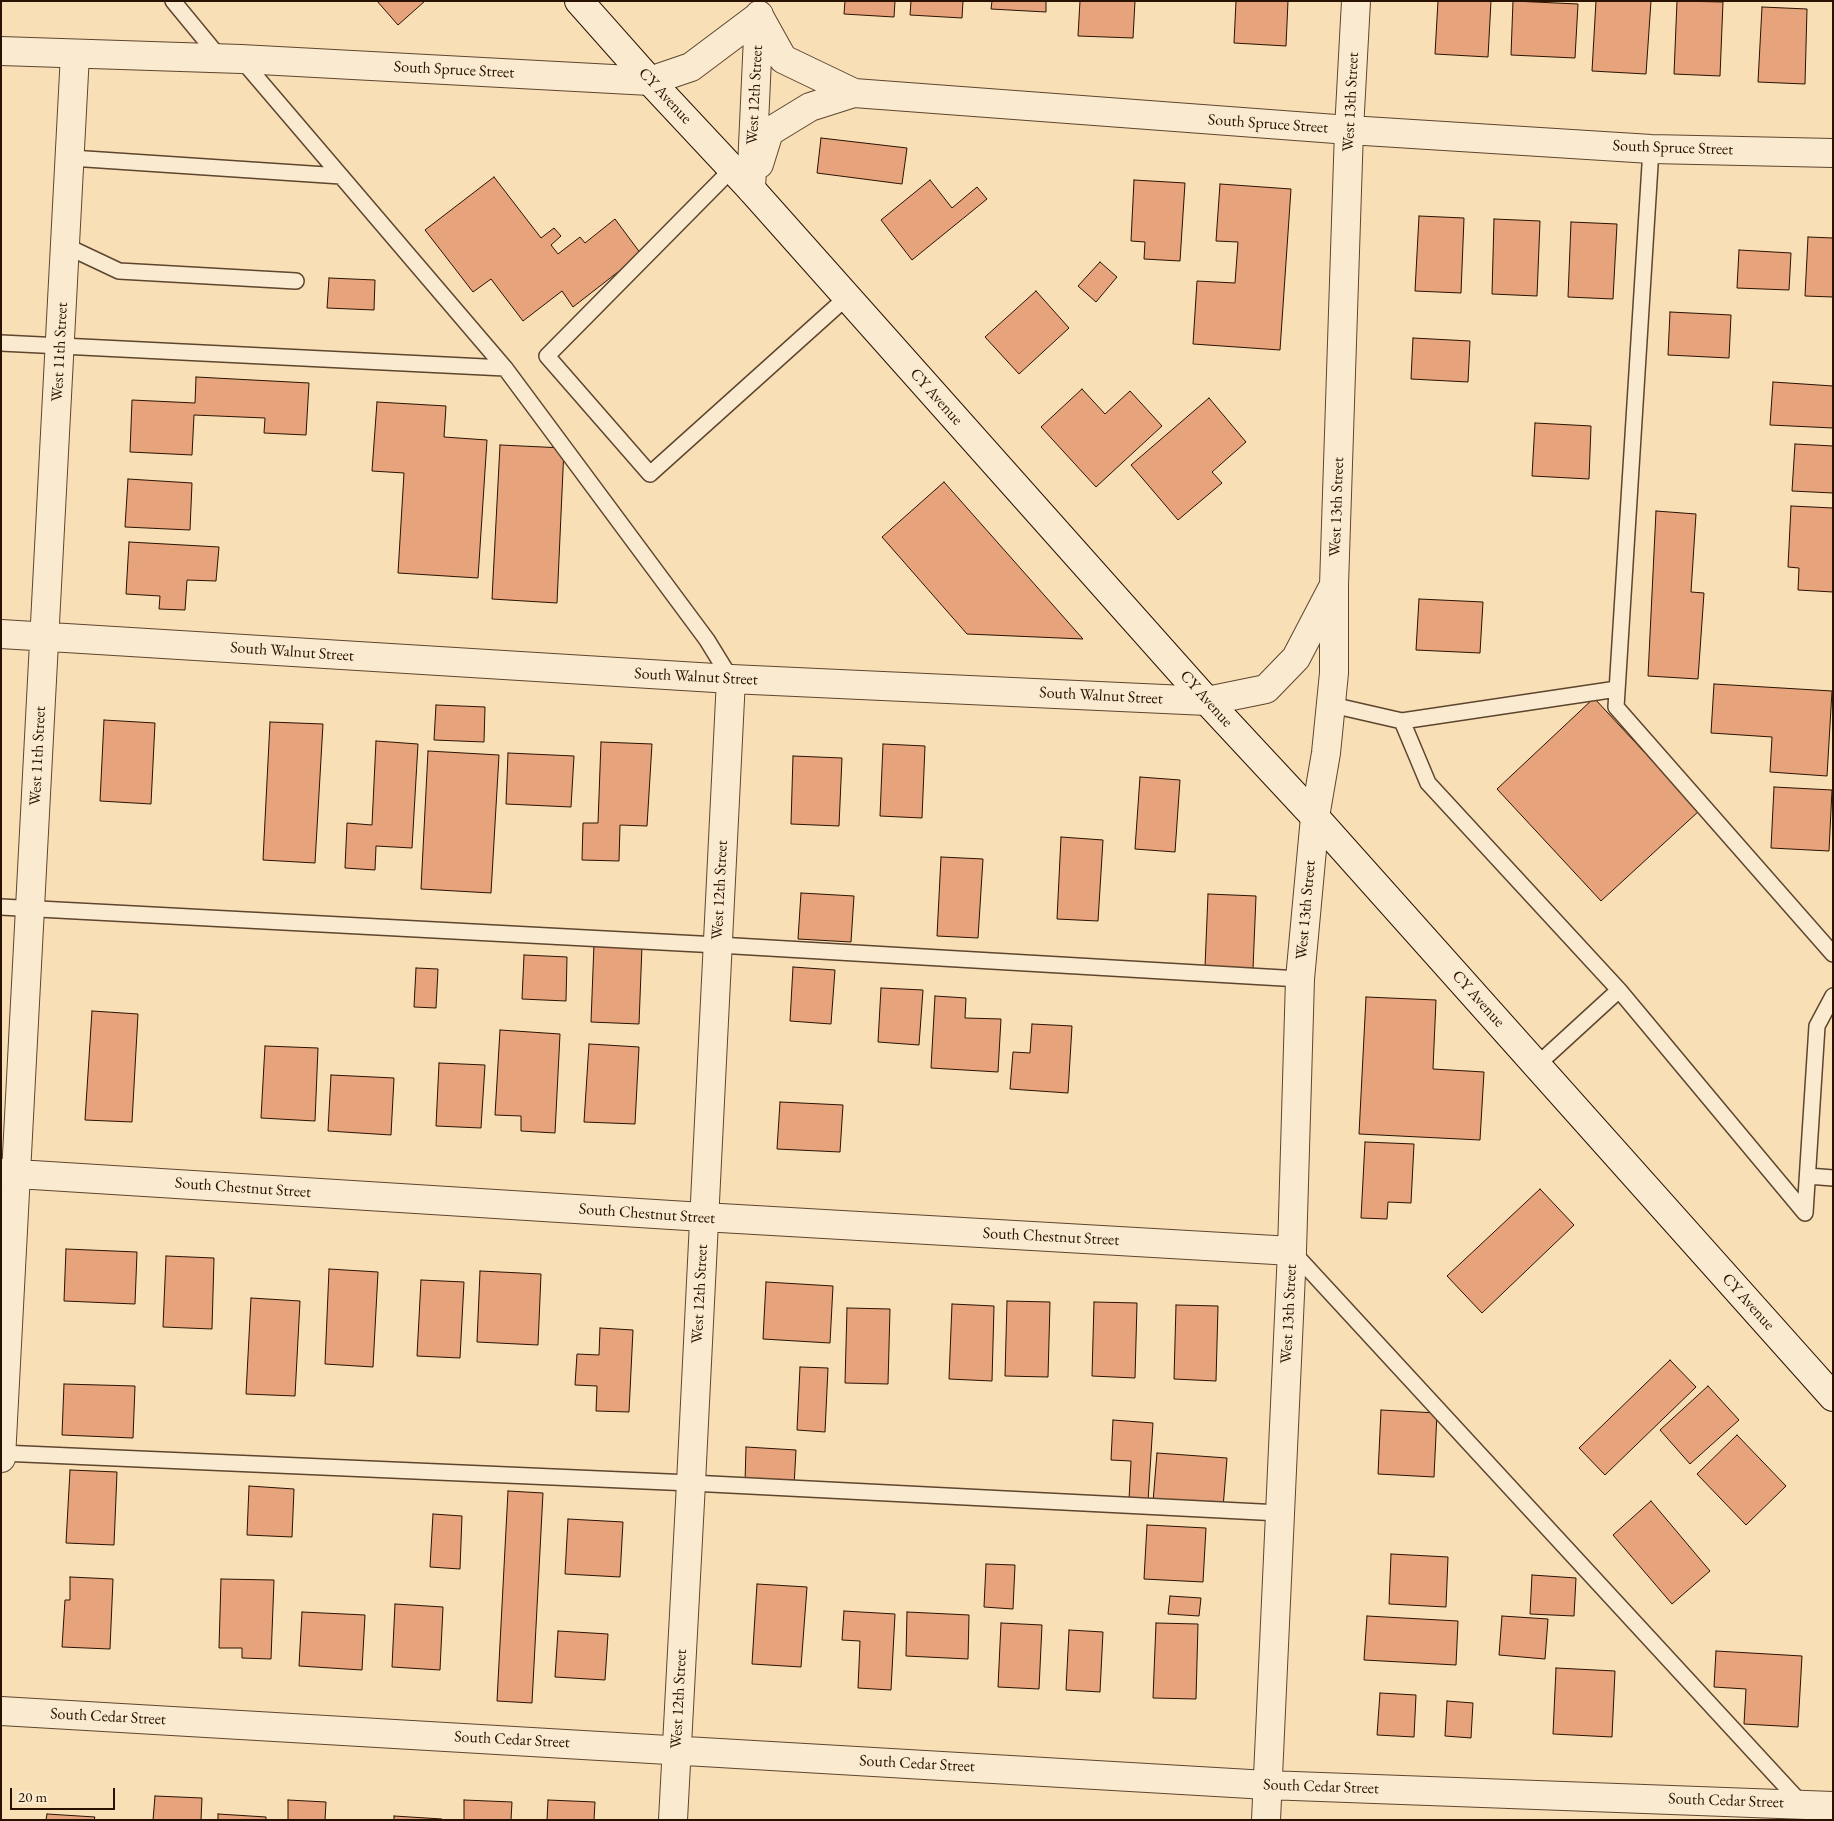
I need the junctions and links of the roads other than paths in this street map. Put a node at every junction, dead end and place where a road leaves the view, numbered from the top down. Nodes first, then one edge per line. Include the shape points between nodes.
1 (173, 1) edge
2 (579, 1) edge
3 (1356, 1) edge
4 (760, 8) edge
5 (1, 51) edge
6 (75, 54) junction
7 (230, 59) junction
8 (650, 81) junction
9 (854, 93) junction
10 (1349, 130) junction
11 (1650, 149) junction
12 (1833, 153) edge
13 (70, 158) junction
14 (732, 169) junction
15 (341, 176) junction
16 (751, 189) junction
17 (66, 246) junction
18 (296, 281) dead end
19 (847, 297) junction
20 (1, 343) edge
21 (60, 346) junction
22 (506, 368) junction
23 (1334, 585) junction
24 (1, 634) edge
25 (44, 636) junction
26 (731, 679) junction
27 (1617, 689) junction
28 (1207, 701) junction
29 (1332, 705) junction
30 (1402, 721) junction
31 (1315, 817) junction
32 (1, 907) edge
33 (30, 908) junction
34 (718, 945) junction
35 (1833, 954) edge
36 (1300, 978) junction
37 (1619, 990) junction
38 (1833, 996) edge
39 (1537, 1065) junction
40 (9, 1173) edge
41 (1808, 1176) junction
42 (1833, 1178) edge
43 (703, 1217) junction
44 (1292, 1251) junction
45 (1833, 1398) edge
46 (1, 1453) edge
47 (1, 1458) edge
48 (691, 1482) junction
49 (1280, 1512) junction
50 (1, 1711) edge
51 (676, 1750) junction
52 (1267, 1785) junction
53 (1802, 1804) junction
54 (1833, 1806) edge
55 (673, 1820) edge
56 (1266, 1820) edge

1 - 7 lane
2 - 8 street, CY Avenue
3 - 10 street, West 13th Street
4 - 8 street, South Spruce Street via 691,67
4 - 9 street, South Spruce Street via 783,59
4 - 16 street, West 12th Street
5 - 6 street, South Spruce Street
6 - 7 street, South Spruce Street
6 - 13 street, West 11th Street
7 - 8 street, South Spruce Street
7 - 15 lane
8 - 14 street, CY Avenue
9 - 10 street, South Spruce Street
9 - 16 street, South Spruce Street via 810,106 769,132
10 - 11 street, South Spruce Street
10 - 23 street, West 13th Street
11 - 12 street, South Spruce Street
11 - 27 lane
13 - 15 lane
13 - 17 street, West 11th Street
14 - 16 street, CY Avenue
14 - 19 lane via 547,356 650,474
15 - 22 lane
16 - 19 street, CY Avenue
17 - 18 lane via 119,271
17 - 21 street, West 11th Street
19 - 28 street, CY Avenue
20 - 21 lane
21 - 22 lane
21 - 25 street, West 11th Street
22 - 26 lane via 707,640
23 - 28 street, South Walnut Street via 1296,658 1266,689
23 - 29 street, West 13th Street
24 - 25 street, South Walnut Street
25 - 26 street, South Walnut Street
25 - 33 street, West 11th Street
26 - 28 street, South Walnut Street
26 - 34 street, West 12th Street
27 - 30 lane
27 - 35 lane via 1616,707
28 - 31 street, CY Avenue
29 - 30 lane
29 - 31 street, West 13th Street
30 - 37 lane via 1428,783
31 - 36 street, West 13th Street
31 - 39 street, CY Avenue
32 - 33 lane
33 - 34 lane
33 - 40 street, West 11th Street
34 - 36 lane
34 - 43 street, West 12th Street
36 - 44 street, West 13th Street
37 - 39 lane
37 - 41 lane via 1805,1213
38 - 41 lane via 1817,1026
39 - 45 street, CY Avenue
40 - 43 street, South Chestnut Street
40 - 46 street, West 11th Street
41 - 42 lane
43 - 44 street, South Chestnut Street
43 - 48 street, West 12th Street
44 - 49 street, West 13th Street
44 - 53 lane
46 - 47 street, West 11th Street
46 - 48 lane
48 - 49 lane
48 - 51 street, West 12th Street
49 - 52 street, West 13th Street
50 - 51 street, South Cedar Street
51 - 52 street, South Cedar Street
51 - 55 street, West 12th Street
52 - 53 street, South Cedar Street
52 - 56 street, West 13th Street
53 - 54 street, South Cedar Street

